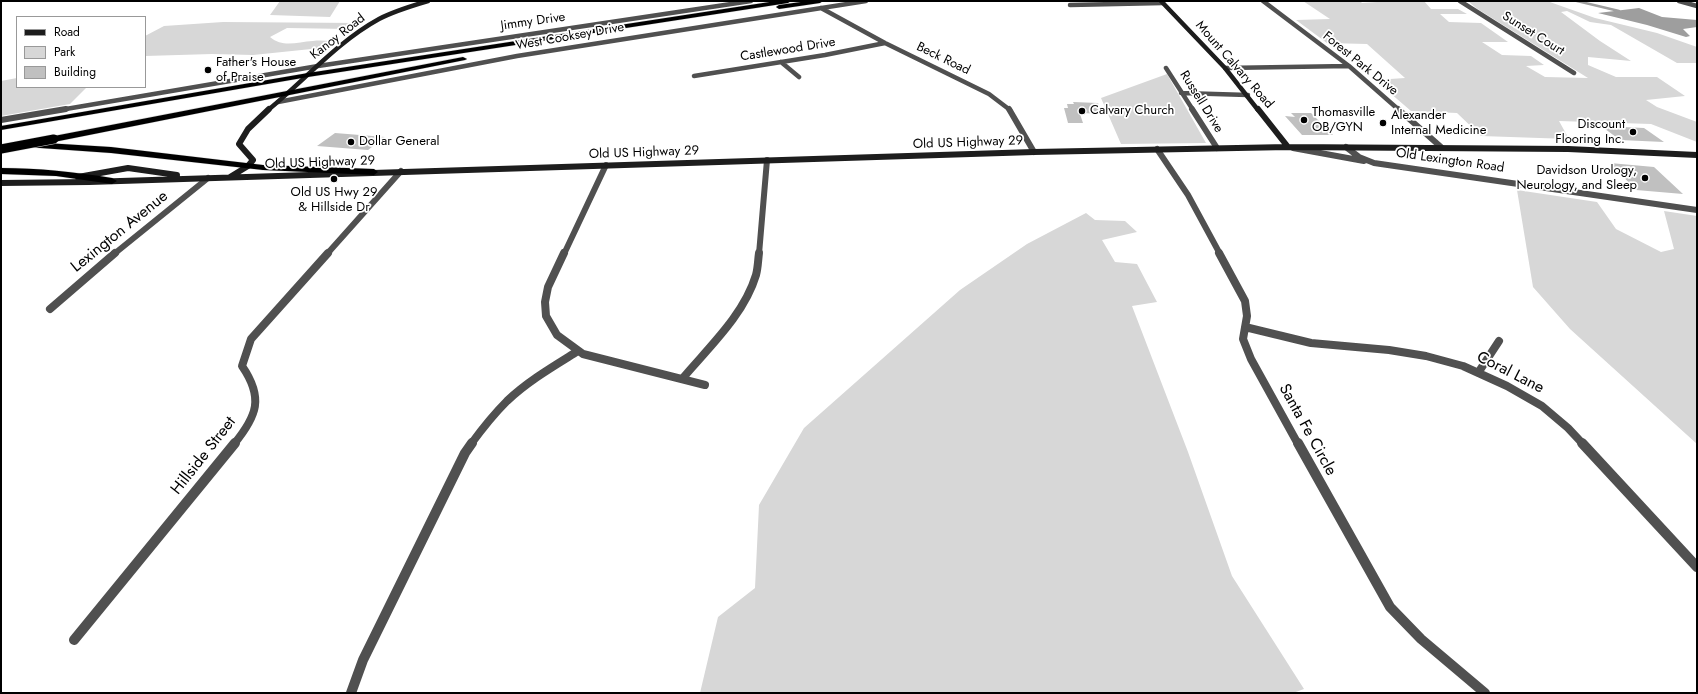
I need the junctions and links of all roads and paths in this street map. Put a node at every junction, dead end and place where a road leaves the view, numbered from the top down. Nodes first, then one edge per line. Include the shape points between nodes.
1 (428, 1) edge
2 (751, 1) edge
3 (788, 1) edge
4 (866, 1) edge
5 (1263, 1) edge
6 (1460, 1) edge
7 (1679, 1) edge
8 (1162, 2) edge
9 (820, 4) edge
10 (1070, 5) dead end
11 (1697, 6) edge
12 (885, 43) junction
13 (781, 62) junction
14 (318, 66) junction
15 (1349, 66) junction
16 (1166, 68) dead end
17 (1225, 68) junction
18 (1574, 73) dead end
19 (308, 75) junction
20 (694, 76) dead end
21 (799, 77) dead end
22 (290, 92) junction
23 (1181, 93) junction
24 (1248, 95) junction
25 (278, 102) junction
26 (1, 120) edge
27 (1, 128) edge
28 (1, 144) edge
29 (1288, 147) junction
30 (1346, 147) junction
31 (1442, 147) junction
32 (1217, 148) junction
33 (1, 149) edge
34 (1157, 149) junction
35 (1034, 152) junction
36 (1697, 155) edge
37 (767, 160) junction
38 (1374, 163) junction
39 (606, 165) junction
40 (248, 166) junction
41 (1, 170) edge
42 (401, 171) junction
43 (238, 172) junction
44 (374, 172) junction
45 (83, 176) junction
46 (208, 178) junction
47 (230, 178) junction
48 (112, 181) junction
49 (52, 182) junction
50 (1, 183) edge
51 (1697, 210) edge
52 (50, 309) dead end
53 (1246, 327) junction
54 (1499, 341) dead end
55 (578, 351) junction
56 (1478, 373) junction
57 (682, 380) junction
58 (705, 385) dead end
59 (1697, 567) edge
60 (74, 640) dead end
61 (351, 693) edge
62 (1486, 693) edge

1 - 14 main road, Kanoy Road via 389,14 374,22
2 - 14 street, Jimmy Drive
3 - 19 highway
4 - 9 street, West Cooksey Drive
5 - 15 street, Forest Park Drive
6 - 18 street, Sunset Court
7 - 11 street
8 - 10 street
8 - 17 main road, Mount Calvary Road
9 - 12 street, Beck Road
9 - 22 highway via 506,51
9 - 25 street, West Cooksey Drive via 517,56
12 - 13 street, Castlewood Drive
12 - 35 street, Beck Road via 1001,102 1010,110
13 - 20 street, Castlewood Drive
13 - 21 street
14 - 19 main road, Kanoy Road
14 - 26 street, Jimmy Drive
15 - 17 street
15 - 31 street, Forest Park Drive
16 - 23 street, Russell Drive
17 - 24 main road, Mount Calvary Road
19 - 22 main road, Kanoy Road
19 - 27 highway
22 - 25 main road, Kanoy Road
22 - 33 highway, bridge
23 - 24 street
23 - 32 street, Russell Drive
24 - 29 main road, Mount Calvary Road
25 - 40 main road, Kanoy Road via 242,137 239,144 253,160
28 - 40 highway via 107,149
29 - 30 main road
29 - 32 main road, Old US Highway 29
29 - 38 street
30 - 31 main road
30 - 38 street, Old Lexington Road via 1359,157
31 - 36 main road
32 - 34 main road, Old US Highway 29
34 - 35 main road, Old US Highway 29
34 - 53 street, Santa Fe Circle via 1188,195 1245,301
35 - 37 main road, Old US Highway 29
37 - 39 main road, Old US Highway 29
37 - 57 street via 757,273 750,292 732,320
38 - 51 street, Old Lexington Road
39 - 42 main road, Old US Highway 29
39 - 55 street via 548,287 544,302 546,316 557,335
40 - 43 main road
40 - 44 highway
41 - 45 highway
42 - 44 main road, Old US Highway 29
42 - 60 street, Hillside Street via 251,339 242,366 251,379 257,401 249,426
43 - 45 main road via 184,175 128,168
43 - 47 main road
44 - 47 main road, Old US Highway 29
45 - 48 highway
45 - 49 main road
46 - 47 main road, Old US Highway 29
46 - 48 main road, Old US Highway 29
46 - 52 street, Lexington Avenue
48 - 49 main road, Old US Highway 29
49 - 50 main road, Old US Highway 29
53 - 56 street, Coral Lane via 1311,343 1426,356
53 - 62 street, Santa Fe Circle via 1243,339 1251,359 1390,607 1421,639
54 - 56 street
55 - 57 street
55 - 61 street via 514,395 487,422 466,453 363,660
56 - 59 street, Coral Lane via 1542,406 1568,428
57 - 58 street

